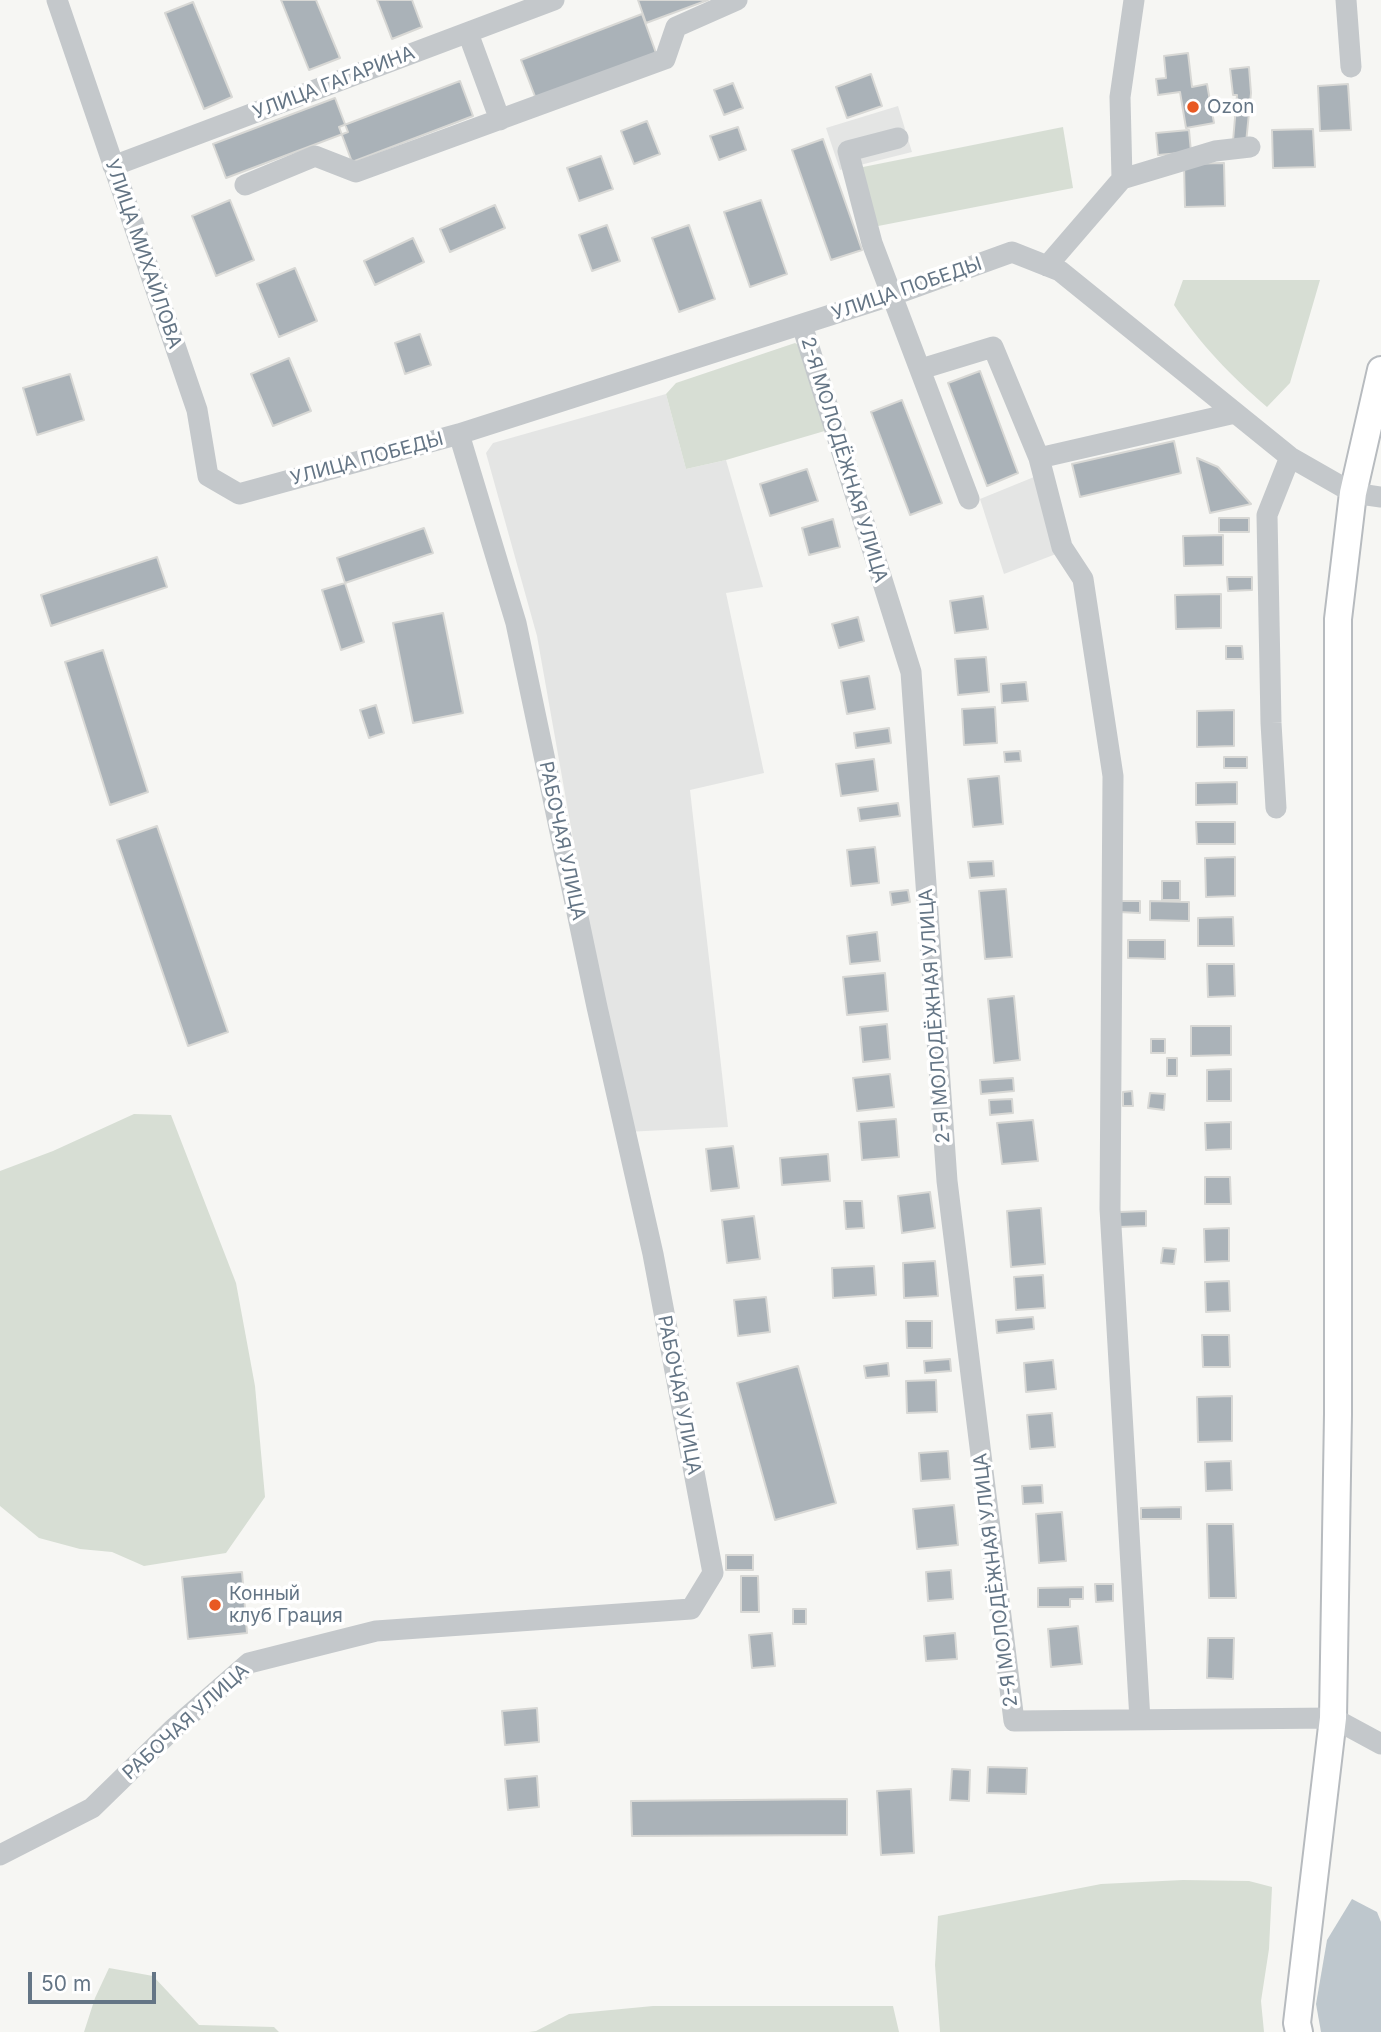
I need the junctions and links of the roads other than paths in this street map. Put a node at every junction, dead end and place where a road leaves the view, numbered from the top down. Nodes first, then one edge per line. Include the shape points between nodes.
1 (57, 0) edge
2 (554, 0) edge
3 (737, 0) edge
4 (1134, 0) edge
5 (1346, 0) edge
6 (468, 33) junction
7 (1351, 67) dead end
8 (500, 120) junction
9 (898, 138) dead end
10 (1250, 147) dead end
11 (113, 166) junction
12 (1122, 179) junction
13 (245, 185) dead end
14 (1047, 266) junction
15 (893, 296) junction
16 (802, 324) junction
17 (921, 369) junction
18 (1381, 370) edge
19 (1236, 413) junction
20 (459, 434) junction
21 (1290, 457) junction
22 (1038, 458) junction
23 (1353, 493) junction
24 (239, 494) joint
25 (1381, 496) edge
26 (969, 499) dead end
27 (1276, 808) dead end
28 (1333, 1718) junction
29 (1140, 1720) junction
30 (1381, 1744) edge
31 (0, 1855) edge
32 (1299, 2032) edge

1 - 11 street, УЛИЦА МИХАЙЛОВА
2 - 6 street, УЛИЦА ГАГАРИНА
3 - 8 street via 677,27 665,60
4 - 12 street via 1120,97
5 - 7 street
6 - 8 street
6 - 11 street, УЛИЦА ГАГАРИНА
8 - 13 street via 356,172 315,156
9 - 15 street via 848,151 872,243
10 - 12 street via 1215,151
11 - 24 street, УЛИЦА МИХАЙЛОВА via 197,410 208,476
12 - 14 street
14 - 15 street, УЛИЦА ПОБЕДЫ via 1012,252
14 - 19 street, УЛИЦА ПОБЕДЫ via 1060,271
15 - 16 street, УЛИЦА ПОБЕДЫ
15 - 17 street
16 - 20 street, УЛИЦА ПОБЕДЫ
16 - 29 street, 2-Я МОЛОДЁЖНАЯ УЛИЦА via 911,672 947,1181 1014,1721
17 - 22 street via 993,347
17 - 26 street
18 - 23 main road
19 - 21 street, УЛИЦА ПОБЕДЫ
19 - 22 street
20 - 24 street, УЛИЦА ПОБЕДЫ
20 - 31 street, РАБОЧАЯ УЛИЦА via 516,623 653,1254 713,1573 691,1609 376,1631 249,1663 92,1808
21 - 23 street, УЛИЦА ПОБЕДЫ
21 - 27 street via 1267,516
22 - 29 street via 1062,547 1083,579 1113,776 1110,1209
23 - 25 street
23 - 28 main road via 1338,619 1338,1414
28 - 29 street
28 - 30 street
28 - 32 main road

